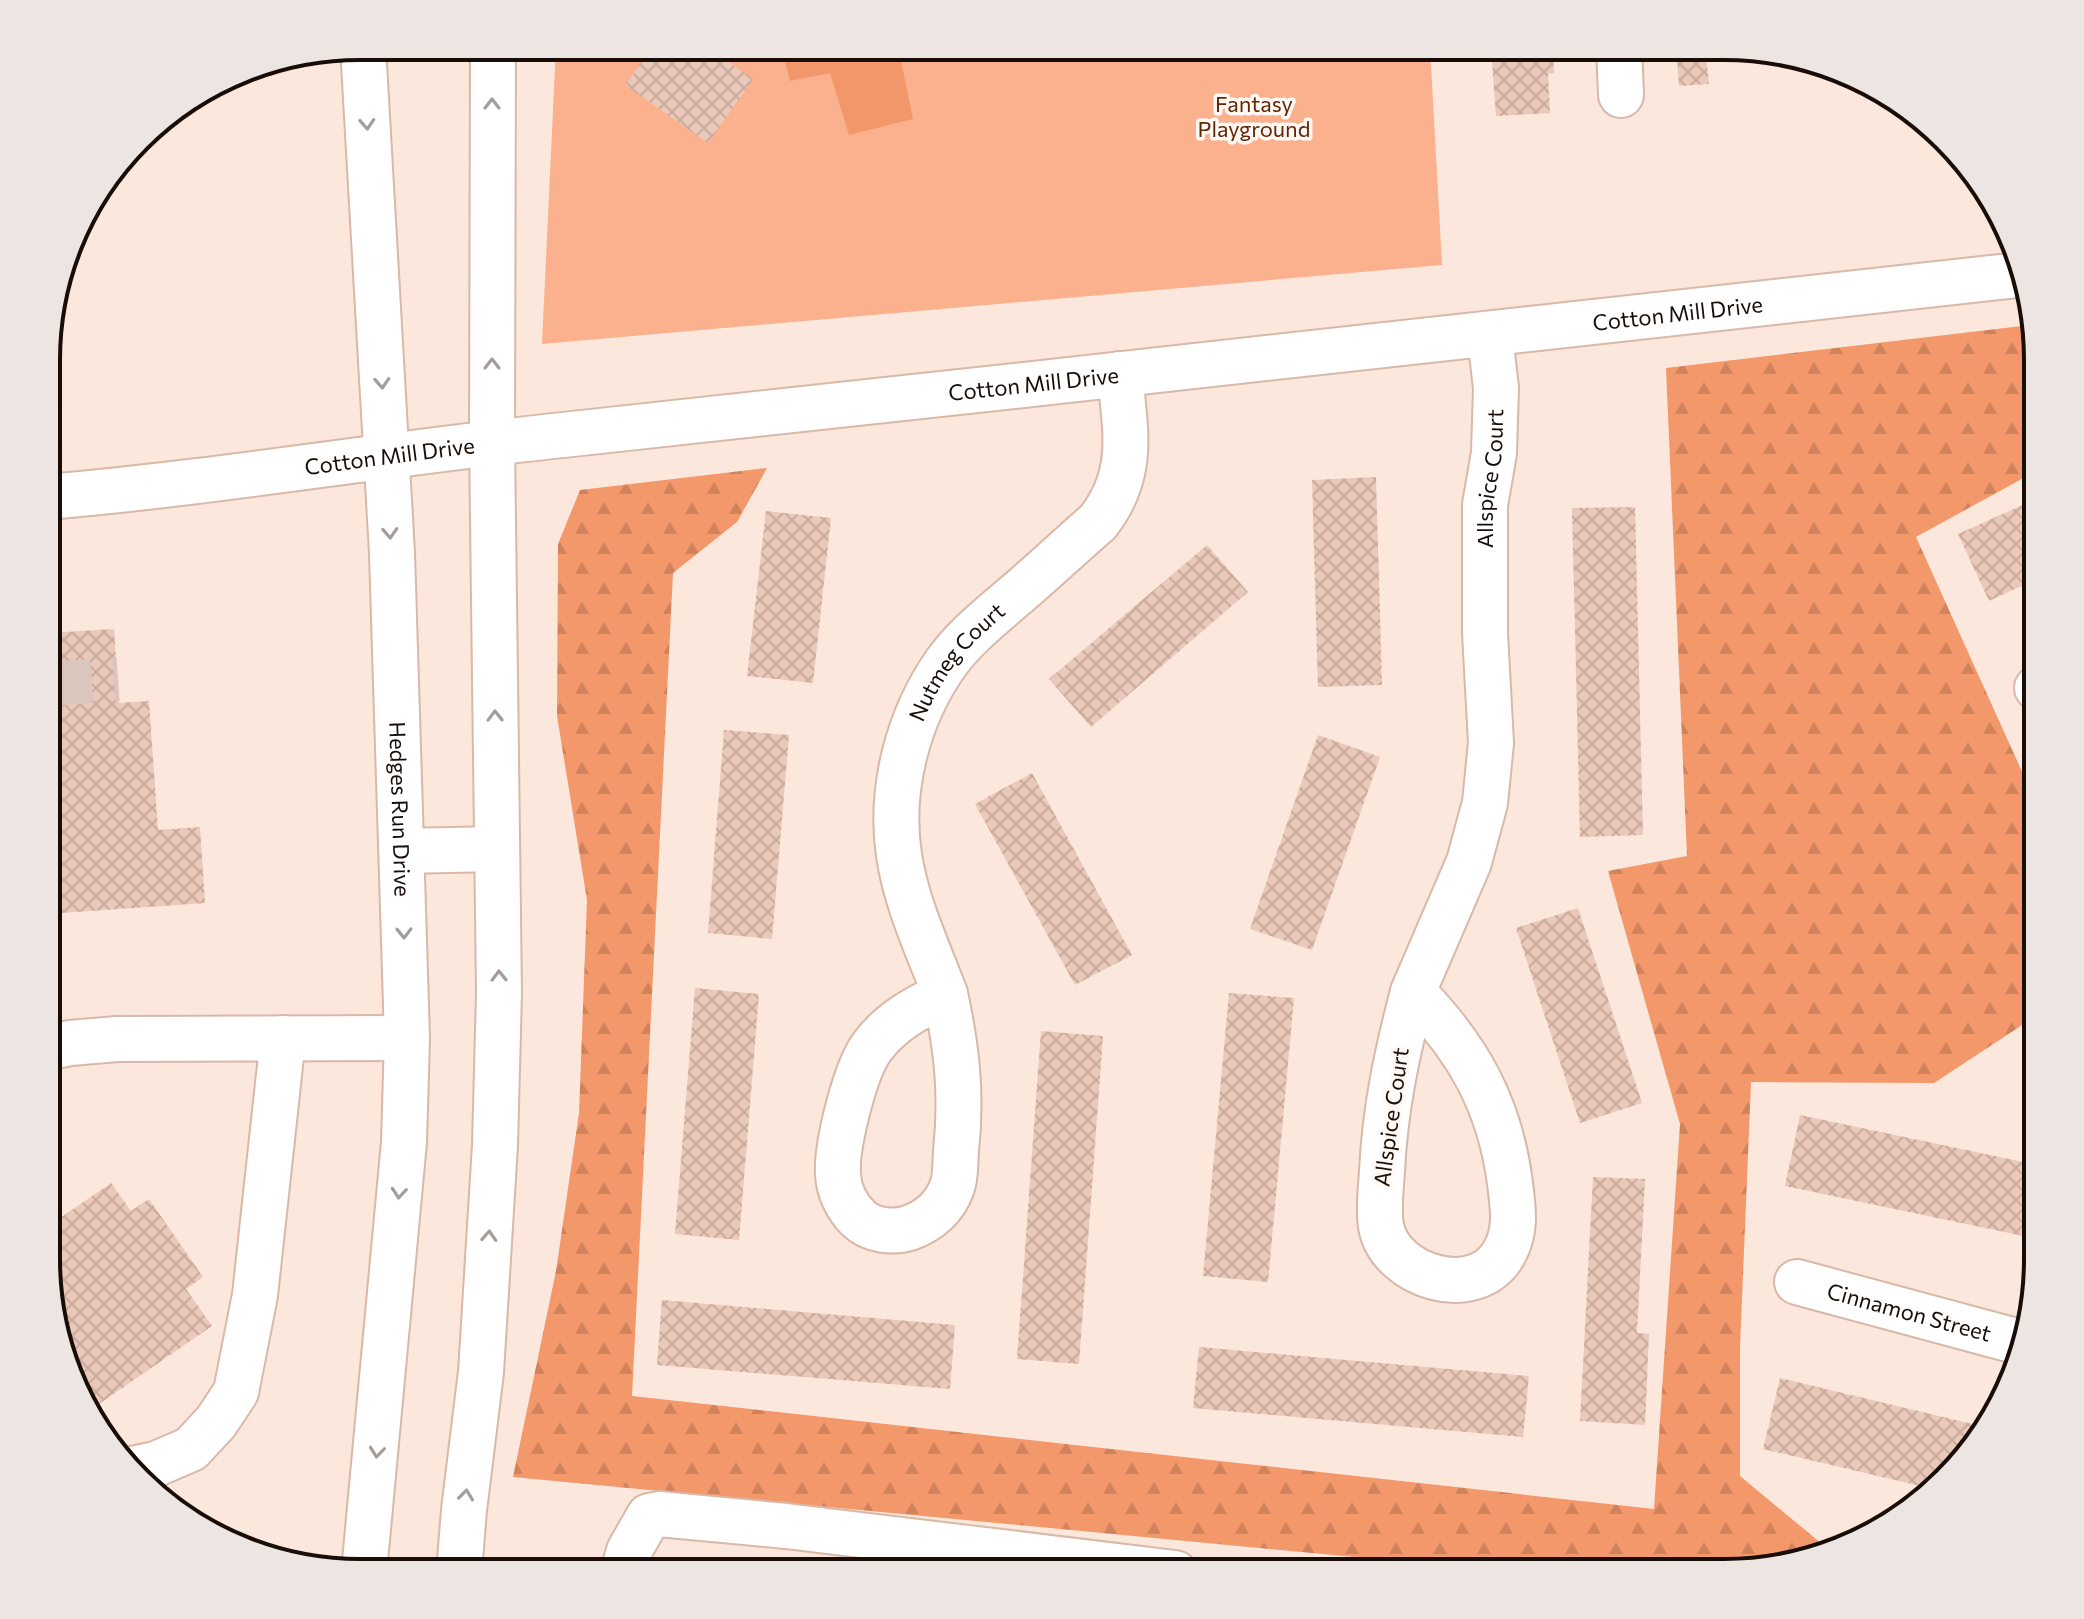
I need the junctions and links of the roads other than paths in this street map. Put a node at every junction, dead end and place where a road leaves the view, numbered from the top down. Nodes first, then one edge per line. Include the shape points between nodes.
1 (364, 60) edge
2 (493, 60) edge
3 (1620, 60) edge
4 (1621, 95) dead end
5 (2012, 276) edge
6 (1490, 336) junction
7 (1120, 374) junction
8 (492, 442) junction
9 (386, 455) junction
10 (60, 496) edge
11 (497, 849) junction
12 (402, 851) junction
13 (1413, 992) junction
14 (945, 994) junction
15 (283, 1038) junction
16 (407, 1038) junction
17 (60, 1045) edge
18 (1797, 1282) dead end
19 (2013, 1340) edge
20 (144, 1467) edge
21 (365, 1559) edge
22 (460, 1559) edge
23 (627, 1559) edge
24 (969, 1559) edge

1 -> 9 street, Hedges Run Drive
8 -> 2 street
3 - 4 street
5 - 6 street, Cotton Mill Drive
6 - 7 street, Cotton Mill Drive
6 - 13 street, Allspice Court via 1496,388 1494,453 1485,505 1491,743 1485,803 1469,862
7 - 8 street, Cotton Mill Drive
7 - 14 street, Nutmeg Court via 1127,450 1122,482 1106,511 946,662 921,706 904,754 896,804 899,854 911,904
8 - 9 street, Cotton Mill Drive
11 -> 8 street
9 - 10 street, Cotton Mill Drive
9 -> 12 street, Hedges Run Drive
11 - 12 street
22 -> 11 street via 481,1372 495,1145
12 -> 16 street, Hedges Run Drive
13 - 13 street, Allspice Court via 1392,1074 1381,1228 1406,1265 1428,1276 1462,1280 1485,1273 1502,1257 1513,1235 1506,1153 1491,1101 1465,1053
14 - 14 street, Nutmeg Court via 957,1050 960,1112 953,1186 941,1208 921,1224 877,1230 860,1220 845,1201 838,1178 852,1086 872,1047 902,1016
15 - 16 street
15 - 17 street via 117,1039
15 - 20 street via 255,1295 236,1392 191,1449
16 -> 21 street, Hedges Run Drive via 402,1158
18 - 19 street, Cinnamon Street
23 - 24 street via 649,1516 659,1514

